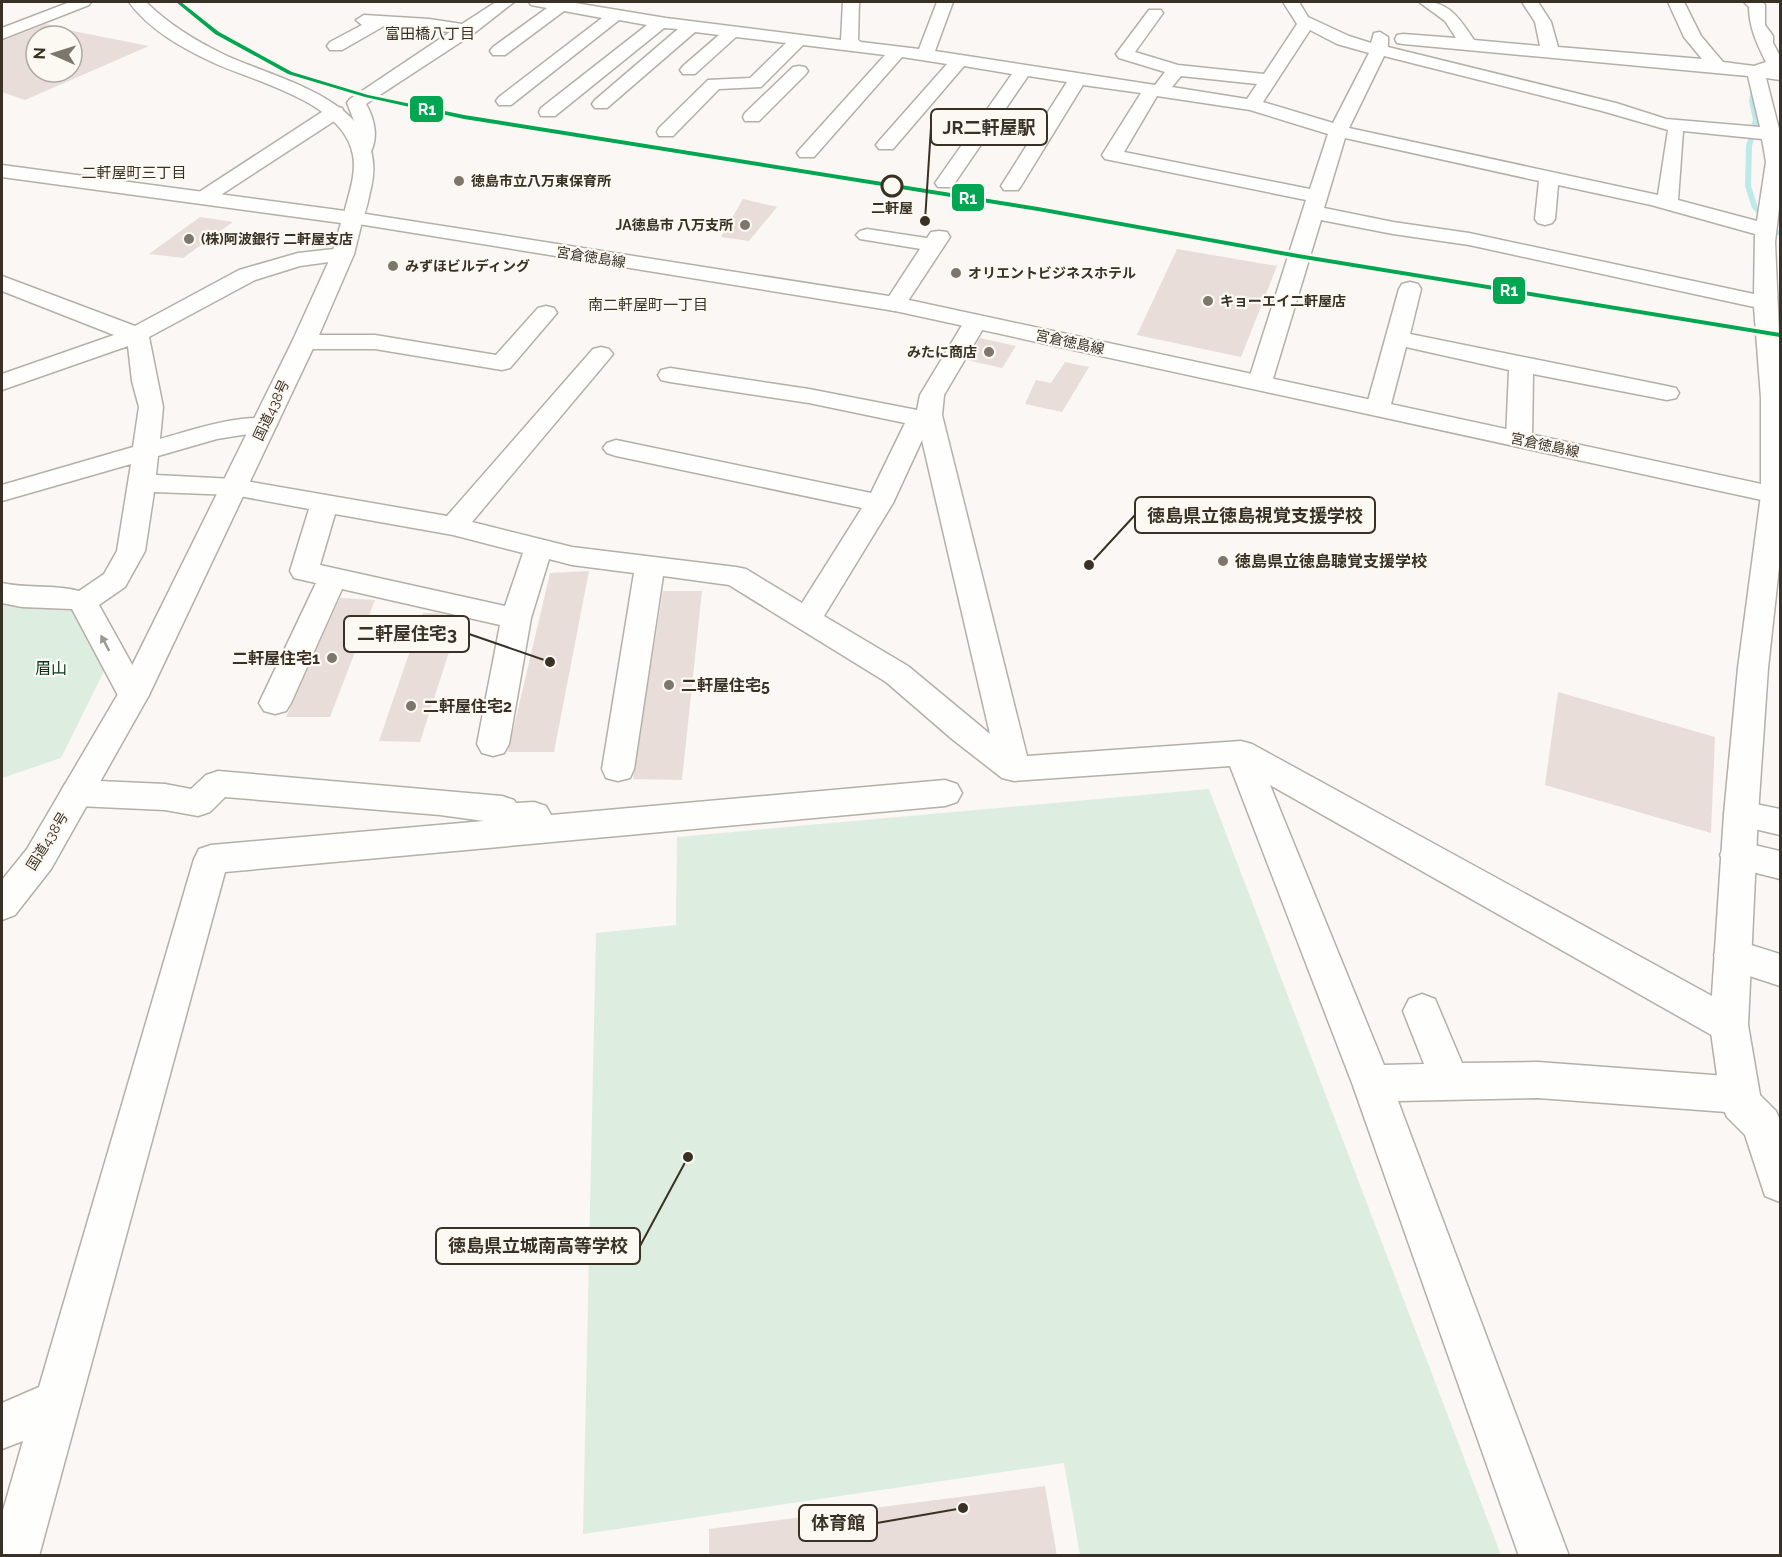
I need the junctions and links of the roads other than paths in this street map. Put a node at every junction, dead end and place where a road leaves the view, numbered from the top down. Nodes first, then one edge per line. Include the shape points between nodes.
1 (83, 2) edge
2 (137, 2) edge
3 (506, 2) edge
4 (542, 2) edge
5 (851, 2) edge
6 (945, 2) edge
7 (1291, 2) edge
8 (1427, 2) edge
9 (1530, 2) edge
10 (1676, 2) edge
11 (1752, 2) edge
12 (572, 4) edge
13 (614, 9) edge
14 (682, 9) dead end
15 (1155, 13) dead end
16 (404, 22) junction
17 (664, 22) junction
18 (1307, 22) junction
19 (692, 26) junction
20 (466, 30) junction
21 (733, 31) junction
22 (2, 34) edge
23 (1773, 36) edge
24 (800, 39) junction
25 (379, 41) dead end
26 (830, 43) junction
27 (853, 44) junction
28 (1380, 44) junction
29 (1468, 44) junction
30 (336, 46) dead end
31 (499, 51) dead end
32 (1550, 51) junction
33 (897, 52) junction
34 (925, 55) junction
35 (960, 60) junction
36 (1718, 66) junction
37 (689, 70) dead end
38 (1023, 70) junction
39 (1176, 70) junction
40 (1772, 71) edge
41 (1078, 79) junction
42 (1269, 80) junction
43 (1156, 90) junction
44 (505, 101) dead end
45 (601, 104) dead end
46 (1252, 105) junction
47 (1773, 109) edge
48 (335, 112) junction
49 (548, 112) dead end
50 (752, 117) dead end
51 (1338, 131) junction
52 (666, 132) dead end
53 (1675, 133) dead end
54 (1772, 134) junction
55 (886, 145) dead end
56 (362, 151) junction
57 (807, 153) dead end
58 (1778, 163) edge
59 (2, 171) edge
60 (1548, 177) junction
61 (945, 183) dead end
62 (1011, 186) dead end
63 (203, 198) junction
64 (1315, 204) junction
65 (1667, 204) junction
66 (1773, 216) edge
67 (353, 218) junction
68 (1545, 219) dead end
69 (867, 235) dead end
70 (343, 254) junction
71 (2, 283) edge
72 (1410, 289) dead end
73 (1766, 303) junction
74 (895, 304) junction
75 (546, 313) dead end
76 (975, 322) junction
77 (136, 335) junction
78 (1397, 338) junction
79 (303, 342) junction
80 (2, 354) edge
81 (601, 354) dead end
82 (1521, 365) junction
83 (670, 375) dead end
84 (12, 378) edge
85 (1260, 382) junction
86 (1667, 393) dead end
87 (1378, 408) junction
88 (925, 417) junction
89 (264, 426) junction
90 (1519, 439) junction
91 (616, 448) dead end
92 (146, 450) junction
93 (144, 483) junction
94 (234, 487) junction
95 (2, 493) edge
96 (1777, 495) edge
97 (325, 502) junction
98 (879, 503) junction
99 (453, 526) junction
100 (538, 548) junction
101 (650, 565) junction
102 (333, 577) junction
103 (2, 593) edge
104 (82, 602) junction
105 (516, 618) junction
106 (807, 619) junction
107 (133, 695) junction
108 (275, 703) dead end
109 (493, 744) dead end
110 (1241, 753) junction
111 (618, 769) dead end
112 (1014, 769) junction
113 (77, 793) junction
114 (945, 793) dead end
115 (1740, 814) junction
116 (1780, 822) edge
117 (566, 827) junction
118 (1737, 855) junction
119 (1780, 865) edge
120 (2, 905) edge
121 (1732, 955) junction
122 (1780, 970) edge
123 (1422, 1011) dead end
124 (1729, 1025) junction
125 (1450, 1081) junction
126 (1372, 1083) junction
127 (1761, 1115) edge
128 (1779, 1174) edge
129 (56, 1403) junction
130 (2, 1426) edge
131 (14, 1556) edge
132 (1544, 1556) edge

1 - 22 main road
2 - 48 main road via 182,39
3 - 20 main road
4 - 12 main road
5 - 27 main road
6 - 34 main road
7 - 18 main road
8 - 29 main road via 1451,18
9 - 32 main road via 1543,22
10 - 36 main road via 1698,46
11 - 23 main road via 1756,5 1757,25
12 - 13 main road
12 - 31 main road
13 - 17 main road
13 - 44 main road
14 - 17 main road
15 - 39 main road via 1125,54
16 - 20 main road
16 - 25 main road
16 - 30 main road via 372,20
17 - 19 main road
17 - 49 main road
18 - 28 main road via 1343,40
18 - 42 main road
19 - 21 main road
19 - 45 main road
20 - 56 main road, 国道438号 via 356,103 365,117
21 - 24 main road
21 - 37 main road
23 - 40 main road via 1765,43 1775,62
24 - 26 main road
24 - 52 main road via 755,82 714,84
26 - 27 main road
26 - 50 main road
27 - 33 main road
28 - 29 main road
28 - 51 main road
28 - 54 main road via 1664,124
29 - 32 main road
32 - 36 main road
33 - 34 main road
33 - 57 main road
34 - 35 main road
35 - 38 main road
35 - 55 main road
36 - 40 main road
38 - 41 main road
38 - 61 main road
39 - 42 main road
39 - 43 main road
40 - 47 main road
41 - 43 main road
41 - 62 main road
42 - 46 main road
43 - 46 main road
43 - 64 main road via 1112,155
46 - 51 main road
47 - 54 main road
48 - 56 main road via 354,133
48 - 63 main road
51 - 60 main road
51 - 64 main road
53 - 65 main road
54 - 58 main road
56 - 67 main road, 国道438号 via 364,168
58 - 66 main road
59 - 63 main road
60 - 65 main road
60 - 68 main road
63 - 67 main road
64 - 73 main road via 1393,228 1469,239
64 - 85 main road
65 - 66 main road
66 - 73 main road
67 - 70 main road, 国道438号
67 - 74 main road, 宮倉徳島線
69 - 74 main road via 936,241
70 - 77 main road via 298,260 247,275
70 - 79 main road, 国道438号
71 - 77 main road
72 - 78 main road
73 - 96 main road
74 - 76 main road, 宮倉徳島線
75 - 79 main road via 502,363 375,342
76 - 85 main road, 宮倉徳島線
76 - 88 main road via 932,395
77 - 84 main road
77 - 92 main road via 151,407
78 - 82 main road
78 - 87 main road
79 - 89 main road, 国道438号
80 - 84 main road
81 - 99 main road
82 - 86 main road
82 - 90 main road
83 - 88 main road
85 - 87 main road, 宮倉徳島線
87 - 90 main road, 宮倉徳島線
88 - 98 main road
88 - 112 main road
89 - 92 main road via 214,432
89 - 94 main road, 国道438号
90 - 96 main road, 宮倉徳島線
91 - 98 main road
92 - 93 main road
92 - 95 main road
93 - 94 main road
93 - 104 main road via 130,551 115,580
94 - 97 main road
94 - 107 main road, 国道438号
96 - 115 main road via 1753,668
97 - 99 main road
97 - 102 main road via 304,571
98 - 106 main road
99 - 100 main road
100 - 101 main road
100 - 105 main road
101 - 106 main road via 736,576
101 - 111 main road
102 - 105 main road
102 - 108 main road
103 - 104 main road
107 -> 104 main road
105 - 109 main road
106 - 112 main road via 897,674
107 - 113 main road, 国道438号
110 - 112 main road
110 - 124 main road
110 - 126 main road
113 - 117 main road via 165,797 198,803 218,784 502,809 499,818 568,811
113 - 120 main road, 国道438号 via 39,859
114 - 117 main road
115 - 116 main road
115 - 118 main road
117 - 129 main road via 211,859
118 - 119 main road
118 - 121 main road
121 - 122 main road
121 - 124 main road
123 - 125 main road
124 - 127 main road
125 - 126 main road
125 - 127 main road via 1538,1080
126 - 132 main road
127 - 128 main road
129 - 130 main road
129 - 131 main road

